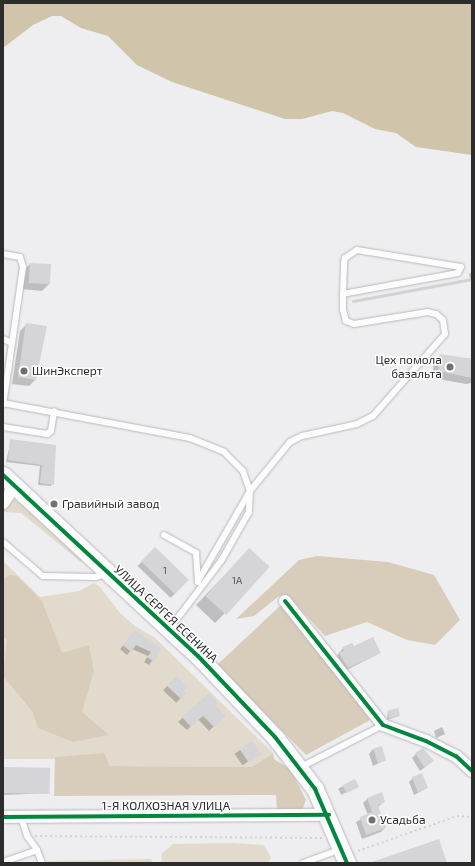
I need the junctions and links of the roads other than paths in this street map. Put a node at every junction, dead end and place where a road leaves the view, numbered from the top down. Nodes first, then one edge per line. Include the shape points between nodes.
1 (3, 254) edge
2 (343, 294) junction
3 (3, 339) edge
4 (12, 343) junction
5 (5, 373) edge
6 (3, 404) edge
7 (54, 411) junction
8 (3, 427) edge
9 (3, 475) edge
10 (15, 486) junction
11 (250, 491) junction
12 (3, 503) edge
13 (164, 534) dead end
14 (3, 542) edge
15 (107, 574) junction
16 (200, 584) junction
17 (285, 601) dead end
18 (169, 629) junction
19 (383, 725) junction
20 (301, 767) junction
21 (472, 771) edge
22 (329, 815) junction
23 (3, 817) edge
24 (21, 817) junction
25 (37, 850) junction
26 (349, 854) edge
27 (322, 860) edge
28 (3, 862) edge
29 (42, 863) edge
30 (303, 863) edge

1 - 4 lane via 20,257 23,262
2 - 2 lane via 346,258 357,250 460,267 458,273
2 - 11 lane via 344,316 350,324 428,312 443,320 445,334 379,412 357,424 296,438
3 - 4 lane
4 - 5 lane
5 - 6 lane
6 - 7 lane
7 - 8 lane via 51,431 47,434
7 - 11 lane via 170,433 214,447 230,456 239,466
9 - 10 street, УЛИЦА СЕРГЕЯ ЕСЕНИНА
10 - 12 street
10 - 15 street, УЛИЦА СЕРГЕЯ ЕСЕНИНА
11 - 16 lane
11 - 16 lane via 251,503 246,518 221,562
13 - 16 lane via 196,553
14 - 15 lane via 43,576 94,577
15 - 18 street, УЛИЦА СЕРГЕЯ ЕСЕНИНА
16 - 18 lane
17 - 19 street
18 - 20 street, УЛИЦА СЕРГЕЯ ЕСЕНИНА via 250,709
19 - 20 lane
19 - 21 street via 426,741 456,756
20 - 22 street, УЛИЦА СЕРГЕЯ ЕСЕНИНА
22 - 24 street, 1-Я КОЛХОЗНАЯ УЛИЦА
22 - 26 street, УЛИЦА СЕРГЕЯ ЕСЕНИНА
23 - 24 street, 1-Я КОЛХОЗНАЯ УЛИЦА
24 - 25 lane via 26,836
25 - 28 lane
25 - 29 lane
26 - 27 lane
27 - 30 lane

